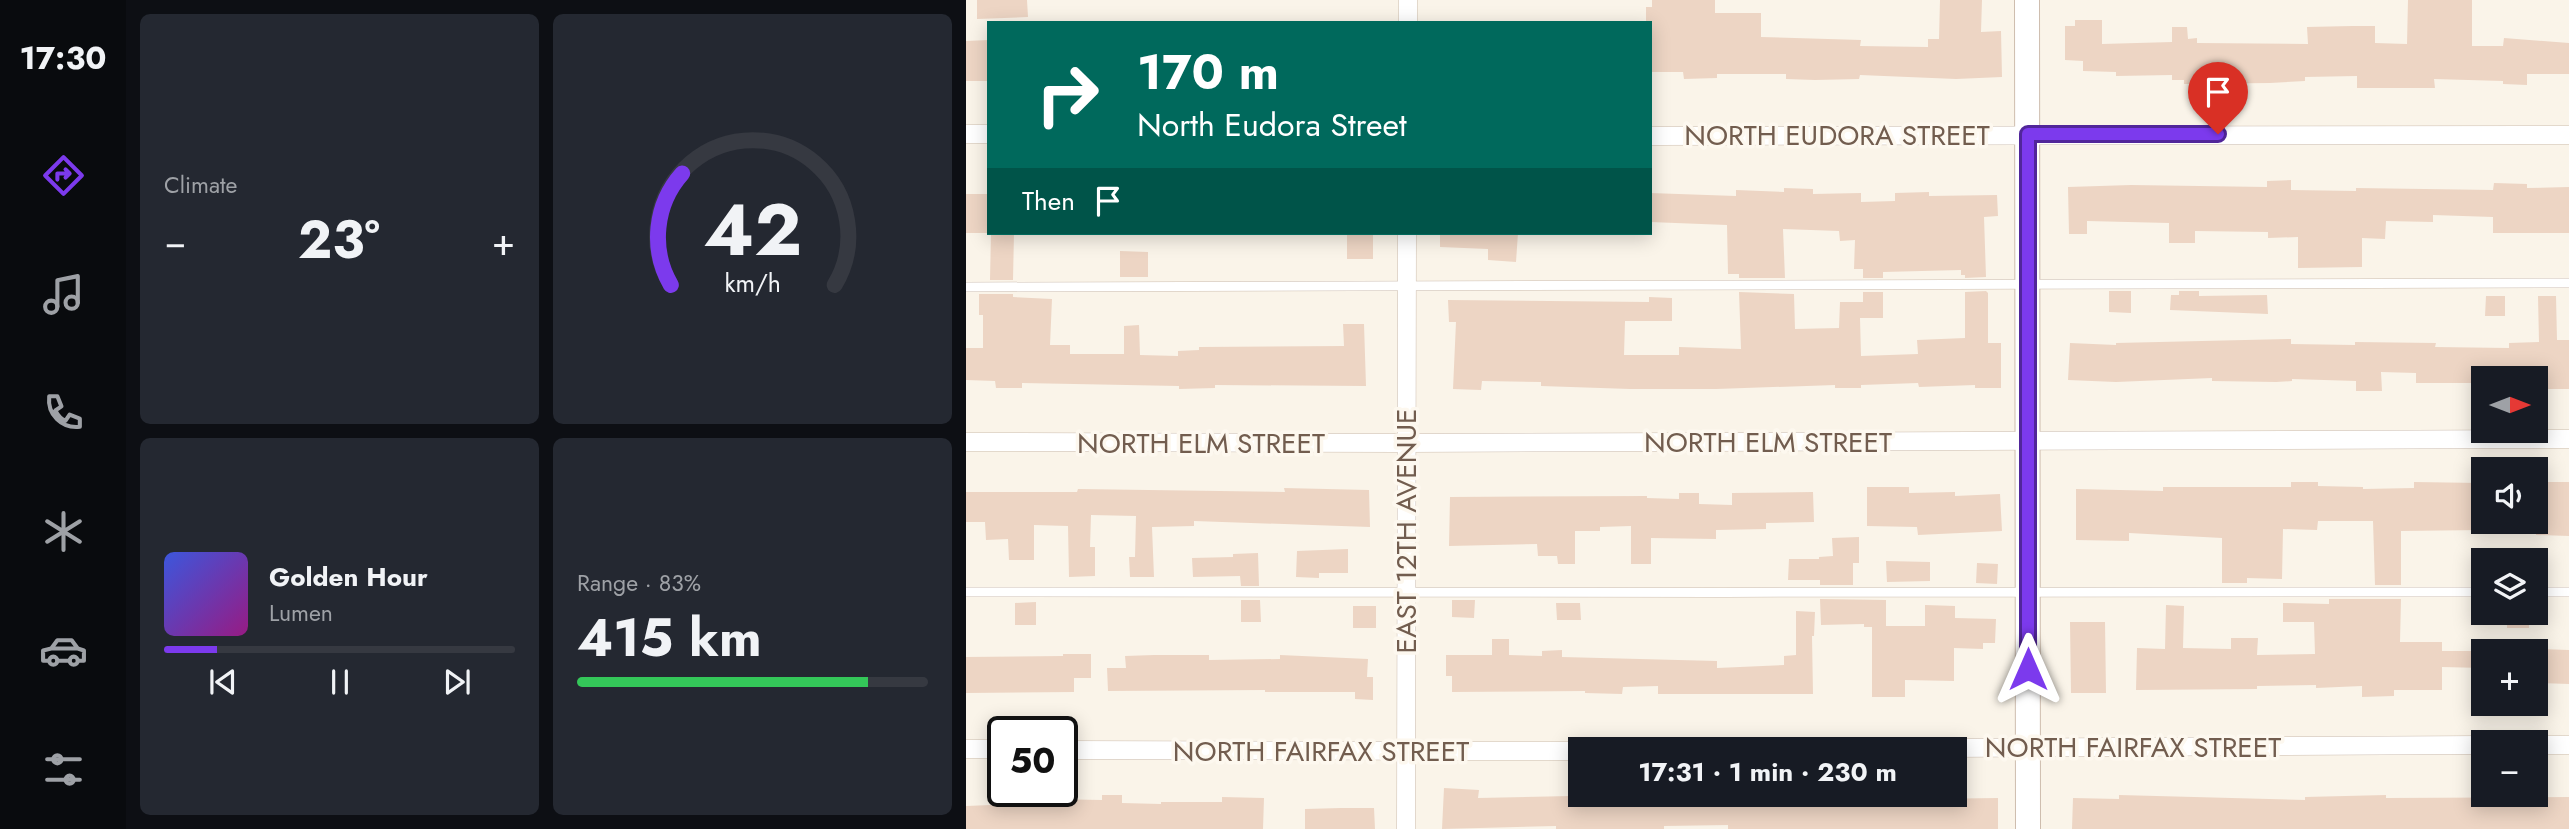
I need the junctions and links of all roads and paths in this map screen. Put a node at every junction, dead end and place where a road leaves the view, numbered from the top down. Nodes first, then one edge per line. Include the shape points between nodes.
1 (1408, 0) edge
2 (2027, 0) edge
3 (1408, 21) edge
4 (966, 134) edge
5 (987, 134) edge
6 (2028, 134) junction
7 (2569, 135) edge
8 (1652, 136) edge
9 (1407, 235) edge
10 (2569, 283) edge
11 (1407, 286) junction
12 (2028, 286) junction
13 (966, 287) edge
14 (2569, 439) edge
15 (2028, 441) junction
16 (966, 442) edge
17 (1406, 443) junction
18 (2028, 591) junction
19 (966, 592) edge
20 (2471, 592) edge
21 (2548, 592) edge
22 (2569, 592) edge
23 (1406, 594) junction
24 (2471, 745) edge
25 (2548, 745) edge
26 (2569, 745) edge
27 (1967, 747) edge
28 (2028, 747) junction
29 (966, 749) edge
30 (987, 749) edge
31 (1078, 750) edge
32 (1568, 751) edge
33 (1406, 752) junction
34 (1406, 829) edge
35 (2028, 829) edge

1 - 3 street
2 - 6 main road
4 - 5 street
6 - 7 street, NORTH EUDORA STREET
6 - 8 street, NORTH EUDORA STREET
6 - 12 main road
9 - 11 street, EAST 12TH AVENUE
10 - 12 lane
11 - 12 lane
11 - 13 lane
11 - 17 street, EAST 12TH AVENUE
12 - 15 main road
14 - 15 street, NORTH ELM STREET
15 - 17 street, NORTH ELM STREET
15 - 18 main road
16 - 17 street, NORTH ELM STREET
17 - 23 street, EAST 12TH AVENUE
18 - 20 lane
18 - 23 lane
18 - 28 main road
19 - 23 lane
21 - 22 lane
23 - 33 street, EAST 12TH AVENUE
24 - 28 street, NORTH FAIRFAX STREET
25 - 26 street
27 - 28 street, NORTH FAIRFAX STREET
28 - 35 main road
29 - 30 street
31 - 33 street, NORTH FAIRFAX STREET
32 - 33 street, NORTH FAIRFAX STREET
33 - 34 street, EAST 12TH AVENUE

